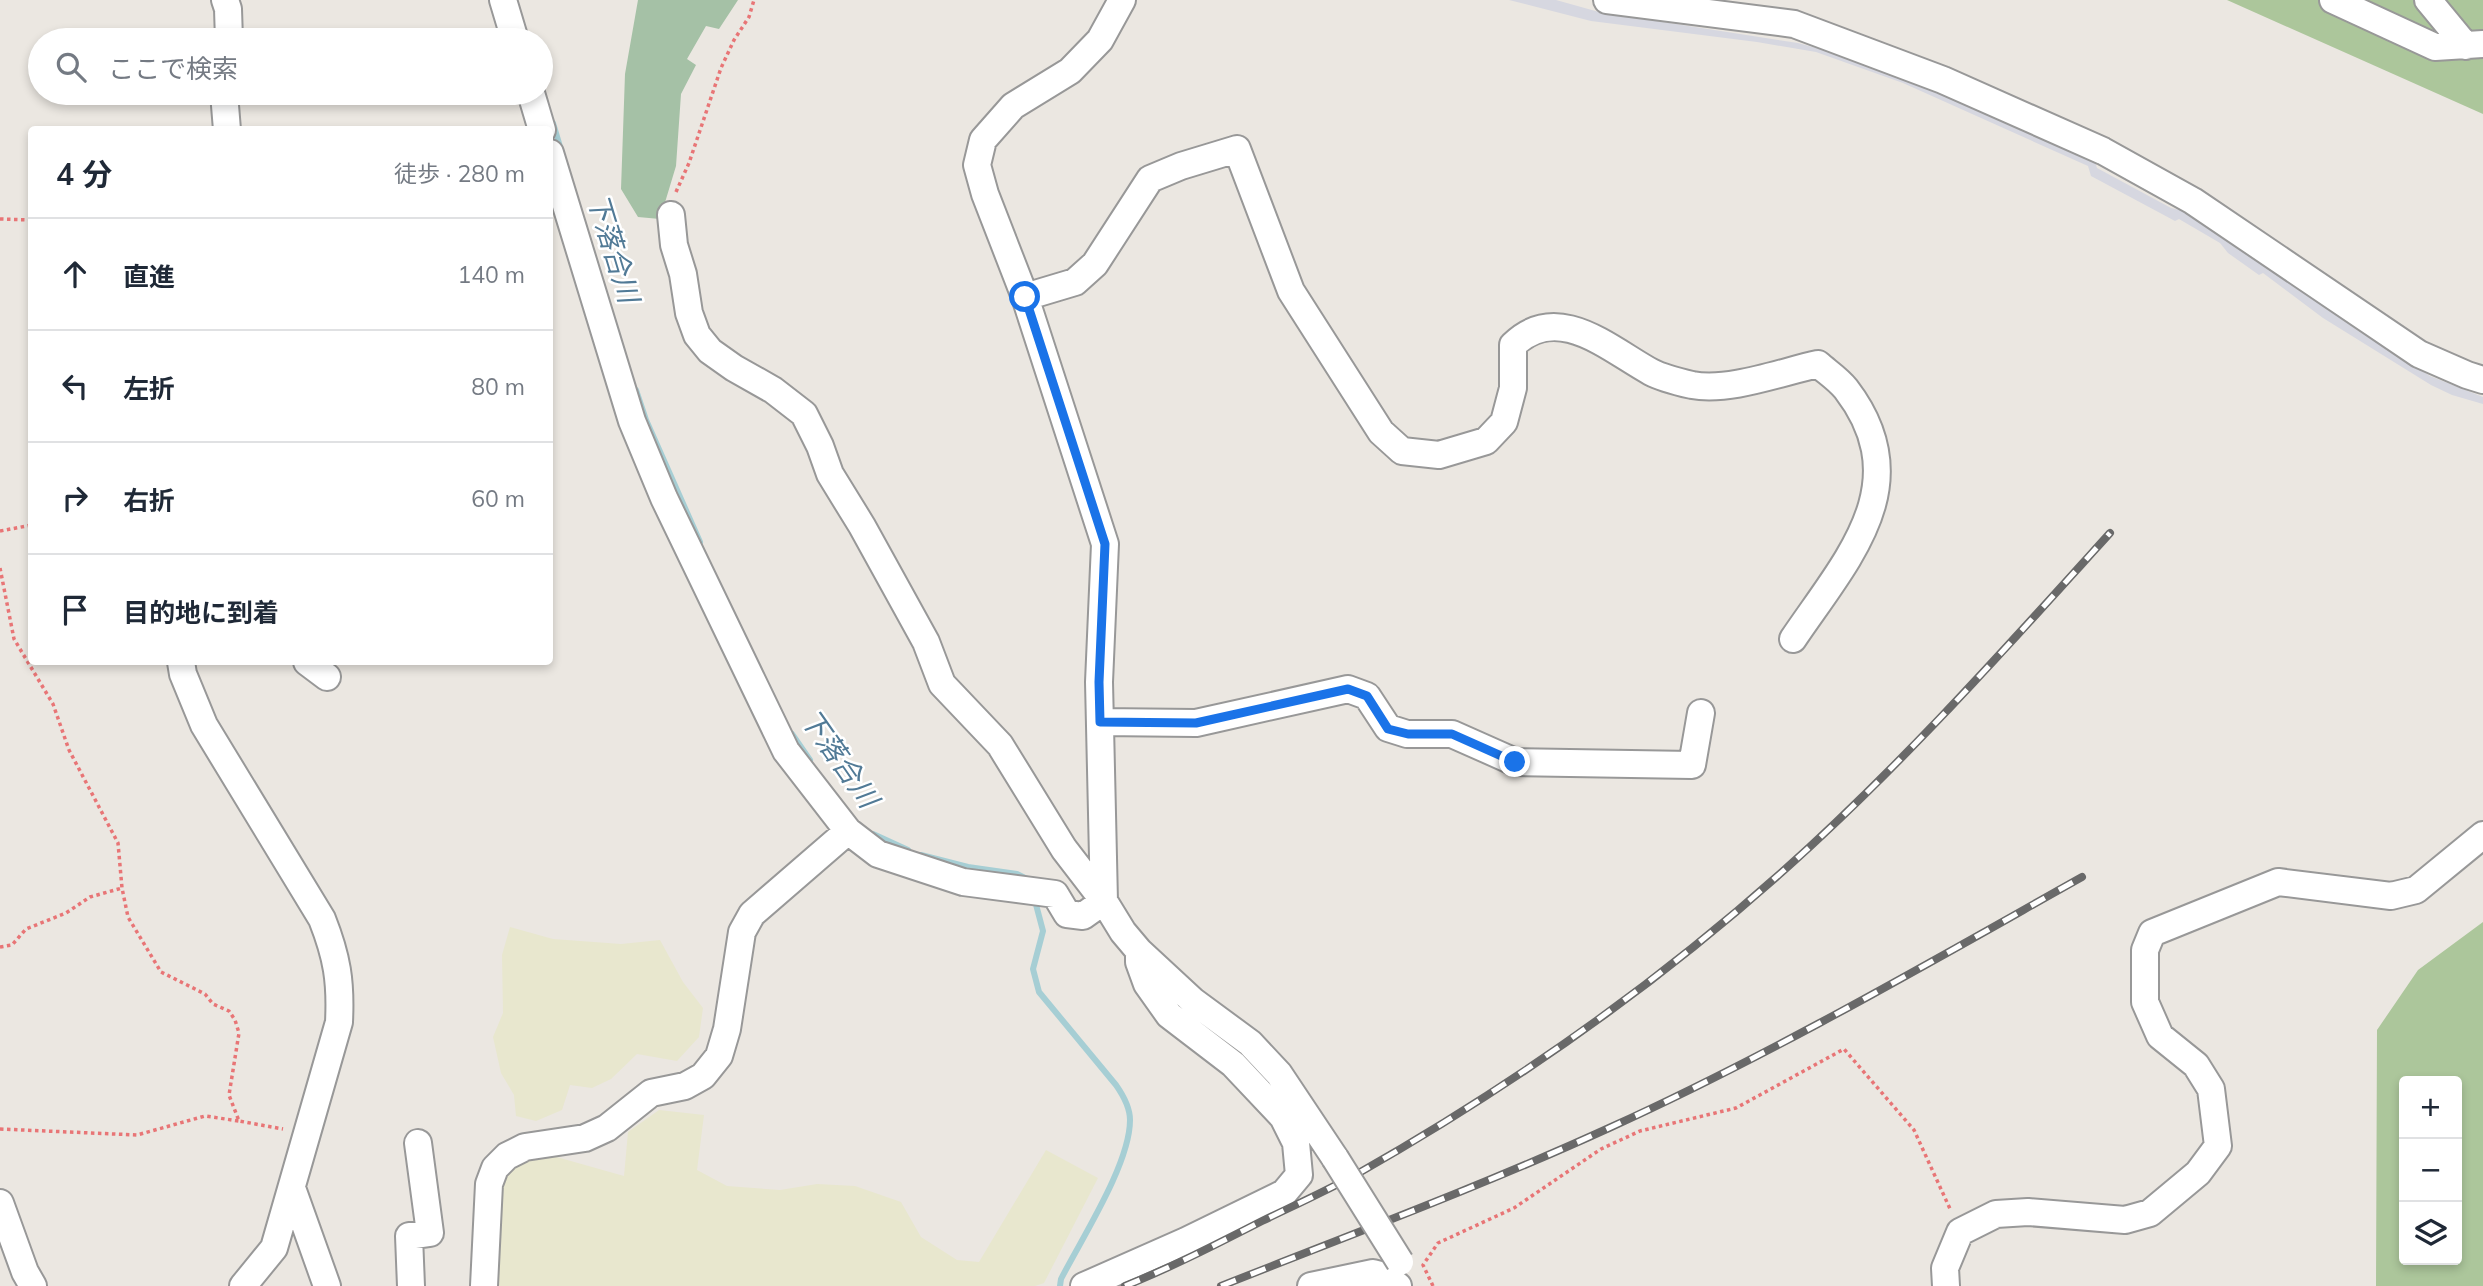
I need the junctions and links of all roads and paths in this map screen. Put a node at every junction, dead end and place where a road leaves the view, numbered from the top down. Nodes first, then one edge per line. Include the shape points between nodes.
1 (225, 0) edge
2 (503, 0) edge
3 (754, 0) edge
4 (1122, 0) edge
5 (1607, 0) edge
6 (2333, 0) edge
7 (2428, 0) edge
8 (229, 28) edge
9 (511, 28) edge
10 (2474, 45) edge
11 (224, 105) edge
12 (535, 105) edge
13 (227, 126) edge
14 (541, 126) edge
15 (553, 163) edge
16 (671, 215) joint
17 (0, 219) edge
18 (28, 220) edge
19 (1025, 297) junction
20 (2483, 380) edge
21 (28, 527) edge
22 (0, 531) edge
23 (0, 568) edge
24 (1793, 639) dead end
25 (28, 662) edge
26 (30, 665) edge
27 (182, 665) edge
28 (1701, 713) dead end
29 (1100, 722) junction
30 (848, 831) junction
31 (2483, 835) edge
32 (122, 888) junction
33 (1104, 901) junction
34 (0, 947) edge
35 (1139, 951) junction
36 (239, 1121) junction
37 (0, 1129) edge
38 (307, 1134) junction
39 (418, 1143) dead end
40 (292, 1188) junction
41 (0, 1203) edge
42 (1960, 1232) junction
43 (1399, 1274) edge
44 (33, 1286) edge
45 (243, 1286) edge
46 (327, 1286) edge
47 (411, 1286) edge
48 (484, 1286) edge
49 (1084, 1286) edge
50 (1311, 1286) edge
51 (1415, 1286) edge
52 (1433, 1286) edge
53 (1946, 1286) edge

1 - 8 street
2 - 9 street
3 - 16 path via 721,68
4 - 19 street via 1100,40 1070,71 1013,106 983,140 977,165
5 - 20 street via 1794,24 1943,80 2114,157 2193,201 2419,354
6 - 10 street via 2435,47
7 - 10 street
11 - 13 street
12 - 14 street
15 - 30 street via 632,422 664,498 786,751
16 - 33 street via 697,335 710,351 804,414 830,474 926,642 942,684 1000,745 1064,849
17 - 18 path
19 - 24 street via 1075,282 1095,264 1150,180 1237,149 1291,291 1381,432 1402,451 1439,455 1486,441 1504,422 1513,388 1513,345 1525,333 1555,326 1595,337 1654,374 1693,385 1730,385 1818,363 1844,387 1864,416 1875,448 1878,481 1870,517
19 - 29 street via 1105,544
21 - 22 path
23 - 25 path via 14,639
26 - 32 path via 53,704 69,750 118,843
27 - 38 street via 204,725 322,919 335,953 341,994 339,1022
28 - 29 street via 1692,765 1515,762 1452,734 1388,729 1367,696 1348,689 1196,723
29 - 33 street
30 - 33 street via 878,854 963,882 1055,894 1067,914 1083,916
30 - 48 street via 752,914 742,932 719,1056 703,1076 685,1086 651,1094 607,1128 585,1138 525,1147 495,1168 489,1184
31 - 42 street via 2416,890 2391,896 2278,882 2152,933 2144,950 2145,1002 2160,1036 2196,1065 2211,1090 2218,1146 2198,1173 2150,1213 2125,1220 1996,1214
32 - 34 path via 90,897 66,913 26,929 12,945
32 - 36 path via 128,917 161,972 205,994 235,1020 239,1033 229,1095
33 - 35 street
35 - 43 street, bridge via 1279,1074 1335,1158
35 - 49 street via 1147,984 1169,1015 1233,1064 1283,1117 1296,1143 1298,1175 1284,1193
36 - 37 path via 205,1116 137,1135
36 - 38 path
38 - 40 street
39 - 47 street via 430,1233 410,1236
40 - 45 street via 274,1248
40 - 46 street
41 - 44 street
42 - 52 path via 1914,1130 1844,1049 1736,1108 1640,1131 1601,1149 1514,1208 1438,1243 1423,1265
42 - 53 street via 1945,1268
43 - 50 street via 1373,1273
43 - 51 street

